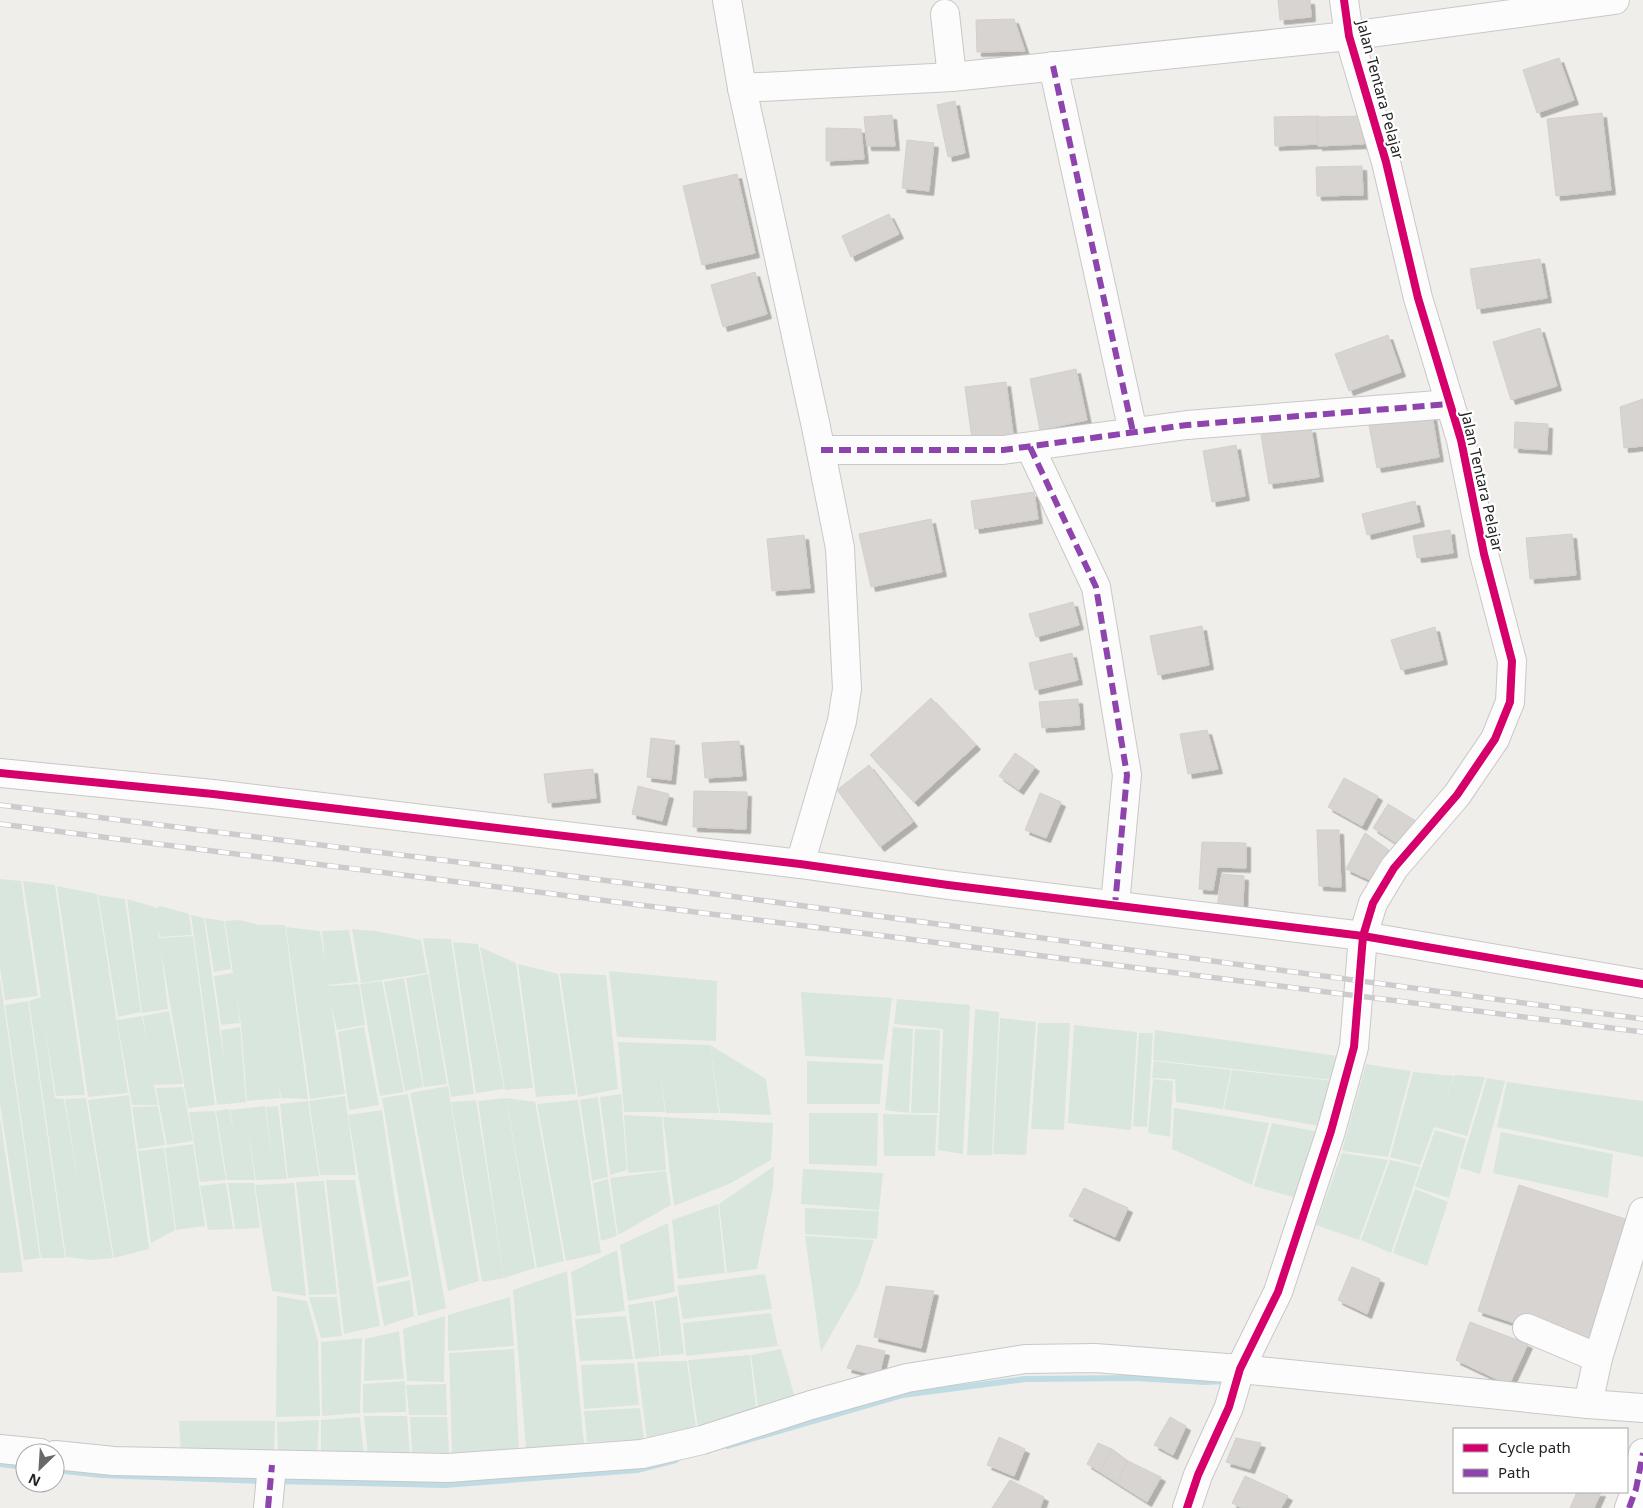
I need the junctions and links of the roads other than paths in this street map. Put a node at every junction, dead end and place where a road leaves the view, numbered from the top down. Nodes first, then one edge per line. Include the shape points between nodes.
1 (727, 0) edge
2 (1344, 0) edge
3 (1616, 0) edge
4 (945, 14) dead end
5 (1349, 36) junction
6 (1053, 66) junction
7 (952, 77) junction
8 (742, 88) junction
9 (1450, 404) junction
10 (1133, 432) junction
11 (1030, 447) junction
12 (821, 450) junction
13 (0, 773) edge
14 (800, 864) junction
15 (1115, 905) junction
16 (1363, 936) junction
17 (1643, 984) edge
18 (1643, 1212) edge
19 (1527, 1328) dead end
20 (1598, 1358) junction
21 (1239, 1372) junction
22 (1588, 1404) junction
23 (1643, 1408) edge
24 (0, 1449) edge
25 (15, 1450) edge
26 (1643, 1453) edge
27 (65, 1455) edge
28 (270, 1483) edge
29 (1187, 1508) edge
30 (1629, 1508) edge

1 - 8 street
2 - 5 street, Jalan Tentara Pelajar
3 - 5 street
4 - 7 street
5 - 6 street
5 - 9 street, Jalan Tentara Pelajar via 1386,162 1418,298
6 - 7 street
6 - 10 street
7 - 8 street
8 - 12 street
9 - 10 street
9 - 16 street, Jalan Tentara Pelajar via 1512,661 1510,702 1495,739 1457,795 1394,868 1373,903
10 - 11 street
11 - 12 street via 1003,450
11 - 15 street via 1096,587 1127,776
12 - 14 street via 840,548 847,689 842,721
13 - 14 street via 213,794
14 - 15 street
15 - 16 street
16 - 17 street
16 - 21 street, Jalan Tentara Pelajar via 1354,1047 1331,1131 1278,1292
18 - 20 street
19 - 20 street
20 - 22 street
21 - 22 street
21 - 28 street via 1095,1358 1024,1359 906,1378 702,1440 642,1454
21 - 29 street, Jalan Tentara Pelajar via 1229,1407
22 - 23 street
24 - 25 street
26 - 30 street
27 - 28 street

